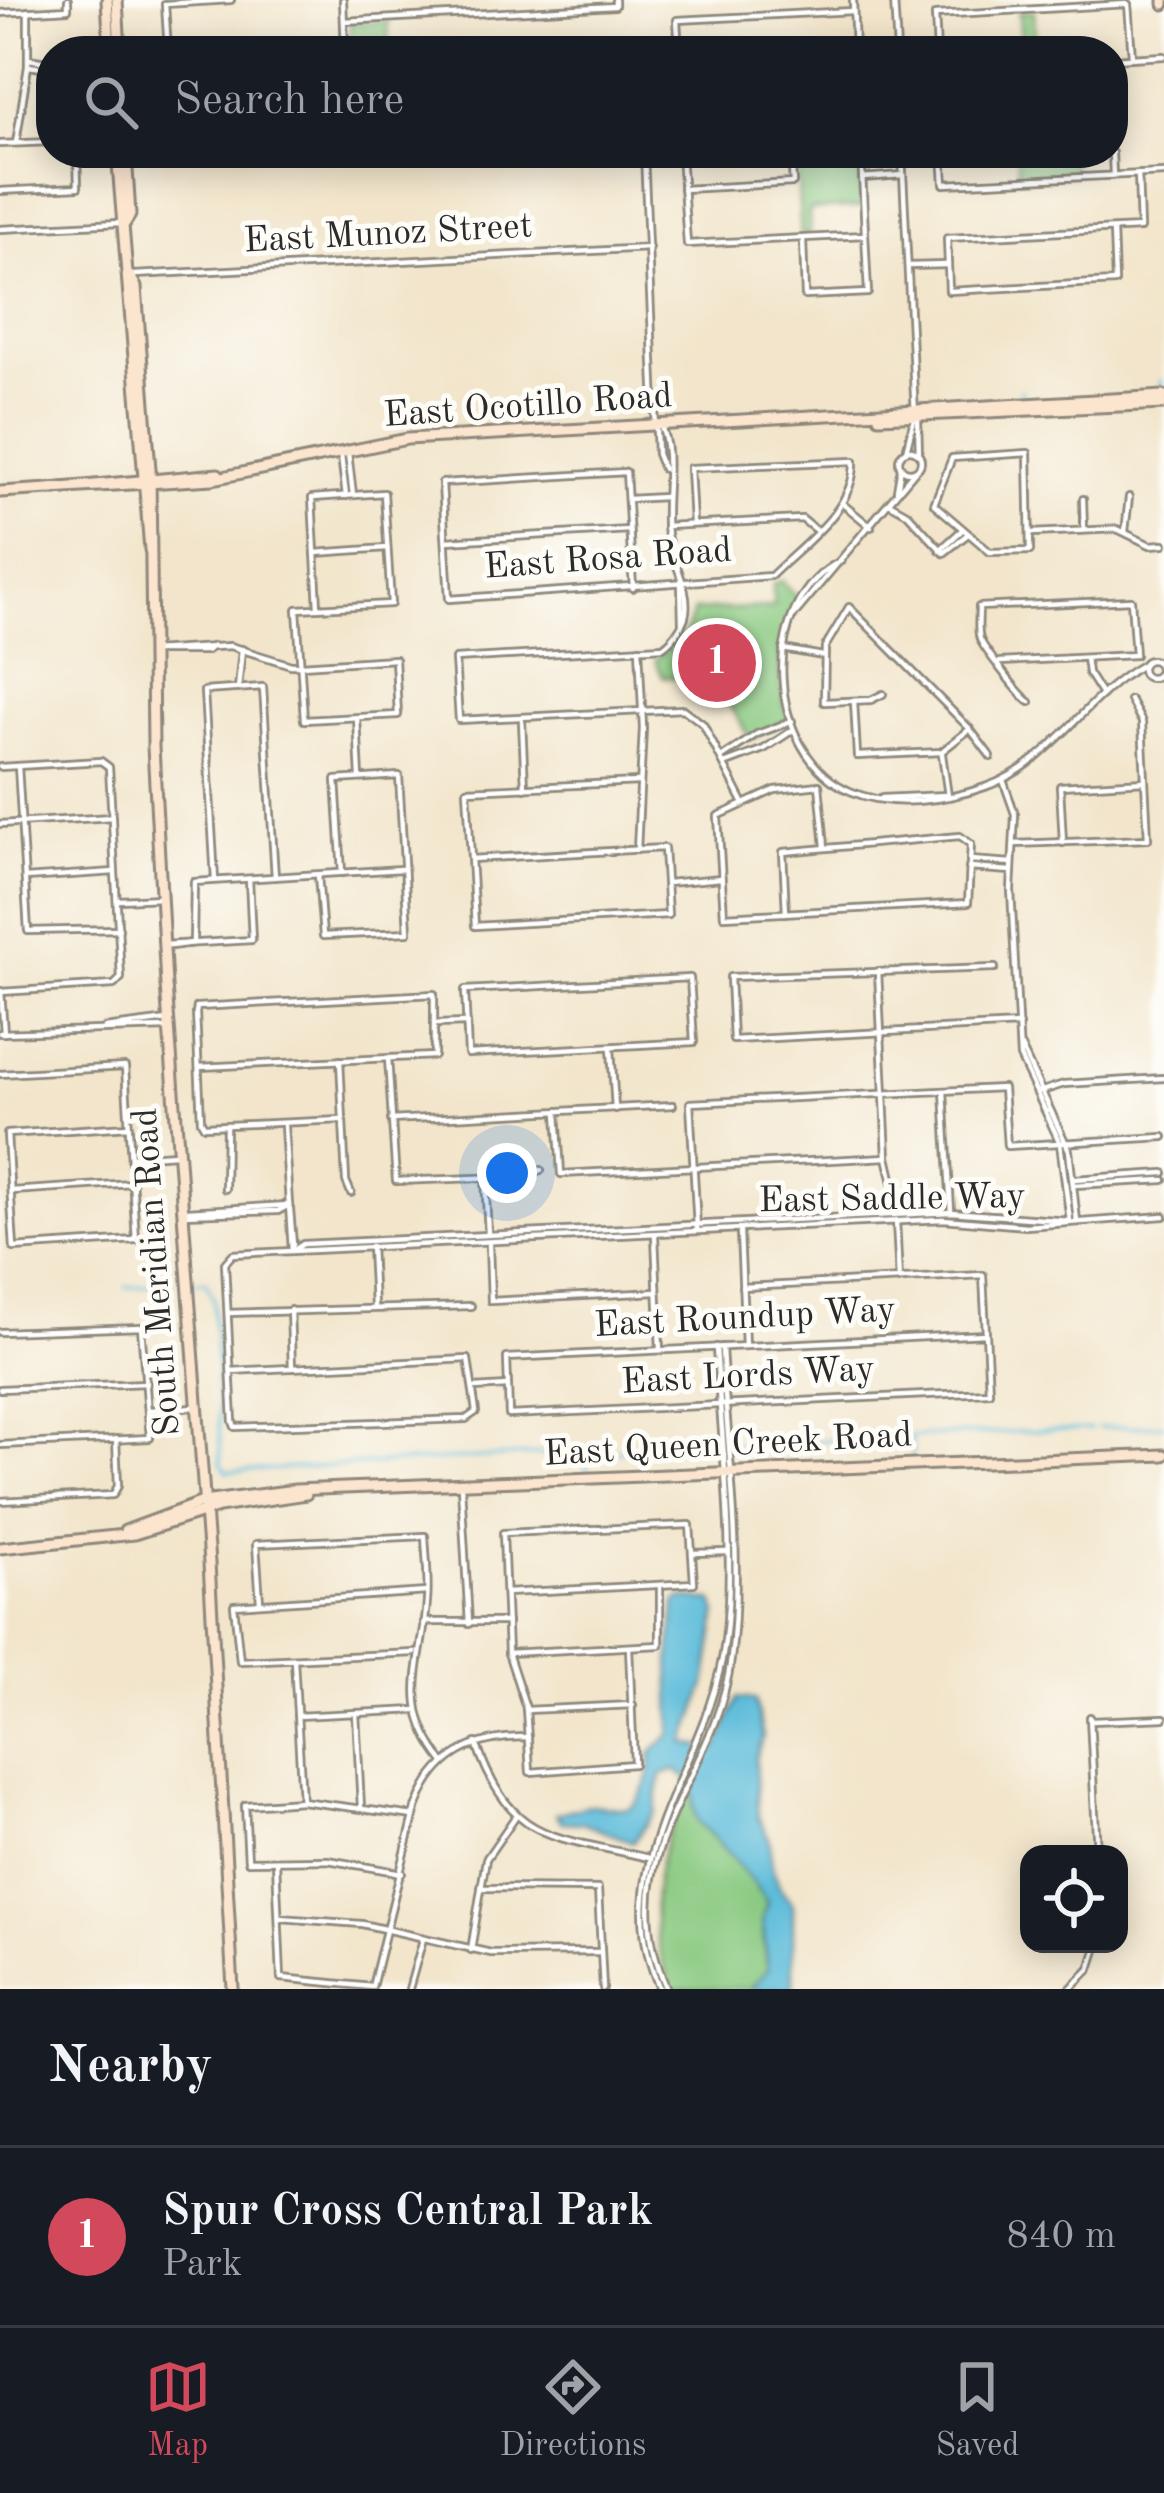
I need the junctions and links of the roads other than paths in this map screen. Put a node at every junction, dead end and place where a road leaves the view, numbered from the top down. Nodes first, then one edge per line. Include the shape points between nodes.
1 (68, 0) edge
2 (107, 0) edge
3 (117, 0) edge
4 (231, 0) edge
5 (343, 0) edge
6 (853, 0) edge
7 (894, 0) edge
8 (959, 0) edge
9 (615, 3) edge
10 (1103, 3) edge
11 (28, 11) junction
12 (853, 11) junction
13 (0, 13) edge
14 (960, 13) junction
15 (344, 21) junction
16 (109, 36) edge
17 (120, 36) edge
18 (167, 36) edge
19 (344, 36) edge
20 (678, 36) edge
21 (854, 36) edge
22 (896, 36) edge
23 (936, 36) edge
24 (1164, 56) edge
25 (1128, 57) edge
26 (1132, 57) junction
27 (29, 63) junction
28 (36, 64) edge
29 (36, 142) edge
30 (16, 143) junction
31 (0, 144) edge
32 (77, 168) edge
33 (119, 168) edge
34 (128, 168) edge
35 (645, 168) edge
36 (682, 168) edge
37 (792, 168) edge
38 (862, 168) edge
39 (903, 168) edge
40 (943, 168) edge
41 (1113, 168) edge
42 (1164, 173) edge
43 (1138, 174) junction
44 (1113, 175) junction
45 (903, 176) junction
46 (862, 178) junction
47 (683, 189) junction
48 (0, 190) edge
49 (125, 223) junction
50 (0, 230) edge
51 (1113, 230) junction
52 (865, 235) junction
53 (803, 238) junction
54 (649, 248) junction
55 (948, 265) junction
56 (908, 266) junction
57 (130, 275) junction
58 (1164, 400) edge
59 (915, 411) junction
60 (660, 425) junction
61 (344, 450) junction
62 (906, 451) junction
63 (920, 455) junction
64 (901, 467) junction
65 (915, 471) junction
66 (147, 483) junction
67 (897, 490) junction
68 (0, 492) edge
69 (349, 495) junction
70 (664, 497) junction
71 (1129, 497) dead end
72 (628, 499) junction
73 (1083, 499) dead end
74 (890, 503) junction
75 (843, 504) junction
76 (693, 523) junction
77 (666, 526) junction
78 (872, 528) junction
79 (629, 530) junction
80 (1084, 530) junction
81 (817, 531) junction
82 (966, 532) junction
83 (1125, 532) junction
84 (1032, 533) junction
85 (446, 541) junction
86 (1164, 544) edge
87 (388, 548) junction
88 (315, 553) junction
89 (680, 583) junction
90 (633, 588) junction
91 (318, 608) junction
92 (638, 648) junction
93 (784, 649) junction
94 (242, 650) junction
95 (153, 651) junction
96 (823, 656) junction
97 (1086, 658) junction
98 (1000, 662) junction
99 (1161, 662) edge
100 (301, 665) junction
101 (1142, 665) junction
102 (1161, 673) edge
103 (1145, 676) junction
104 (1125, 679) junction
105 (238, 689) junction
106 (883, 694) dead end
107 (1102, 695) junction
108 (1130, 700) dead end
109 (854, 701) junction
110 (1030, 702) dead end
111 (642, 710) junction
112 (357, 718) junction
113 (522, 720) junction
114 (794, 725) junction
115 (970, 729) junction
116 (765, 733) junction
117 (753, 740) junction
118 (770, 744) junction
119 (759, 749) junction
120 (941, 752) junction
121 (991, 757) dead end
122 (723, 761) junction
123 (18, 766) junction
124 (0, 767) edge
125 (360, 778) junction
126 (1003, 780) junction
127 (1145, 781) junction
128 (639, 782) junction
129 (525, 788) junction
130 (948, 796) junction
131 (743, 802) junction
132 (112, 817) junction
133 (21, 822) junction
134 (0, 824) edge
135 (1063, 843) junction
136 (1014, 844) junction
137 (825, 847) junction
138 (637, 850) junction
139 (471, 860) junction
140 (969, 864) junction
141 (1011, 867) junction
142 (404, 869) junction
143 (115, 872) junction
144 (342, 873) junction
145 (318, 874) junction
146 (275, 877) junction
147 (24, 878) junction
148 (722, 878) junction
149 (248, 879) junction
150 (215, 880) junction
151 (666, 883) junction
152 (161, 898) junction
153 (117, 901) junction
154 (786, 913) junction
155 (118, 929) junction
156 (193, 943) junction
157 (164, 945) junction
158 (995, 968) dead end
159 (878, 971) junction
160 (1, 992) edge
161 (467, 1023) junction
162 (168, 1024) junction
163 (436, 1024) junction
164 (1018, 1025) junction
165 (880, 1032) junction
166 (2, 1033) edge
167 (611, 1046) junction
168 (388, 1058) junction
169 (340, 1060) junction
170 (199, 1067) junction
171 (0, 1074) edge
172 (1164, 1078) edge
173 (944, 1091) junction
174 (1038, 1092) junction
175 (883, 1094) junction
176 (673, 1105) dead end
177 (615, 1108) junction
178 (557, 1112) junction
179 (343, 1120) junction
180 (392, 1120) junction
181 (284, 1124) junction
182 (129, 1126) junction
183 (226, 1127) junction
184 (1164, 1137) edge
185 (1063, 1143) junction
186 (176, 1154) junction
187 (131, 1157) junction
188 (887, 1157) junction
189 (694, 1166) junction
190 (541, 1170) dead end
191 (1164, 1176) edge
192 (485, 1178) junction
193 (1071, 1182) junction
194 (133, 1184) junction
195 (225, 1189) dead end
196 (10, 1191) junction
197 (351, 1193) dead end
198 (896, 1200) dead end
199 (289, 1205) junction
200 (180, 1213) junction
201 (951, 1215) junction
202 (1164, 1216) edge
203 (895, 1218) junction
204 (1073, 1221) junction
205 (740, 1227) junction
206 (697, 1229) junction
207 (654, 1232) junction
208 (488, 1239) junction
209 (371, 1245) junction
210 (292, 1251) junction
211 (899, 1280) junction
212 (742, 1287) junction
213 (657, 1292) junction
214 (374, 1306) junction
215 (471, 1306) dead end
216 (290, 1310) junction
217 (228, 1313) junction
218 (0, 1332) edge
219 (986, 1334) junction
220 (745, 1346) junction
221 (719, 1347) junction
222 (660, 1350) junction
223 (292, 1368) junction
224 (231, 1371) junction
225 (147, 1382) junction
226 (508, 1387) junction
227 (474, 1388) junction
228 (0, 1389) edge
229 (722, 1405) junction
230 (195, 1407) junction
231 (148, 1410) junction
232 (116, 1439) junction
233 (0, 1445) edge
234 (1160, 1451) edge
235 (725, 1473) junction
236 (461, 1486) junction
237 (0, 1501) edge
238 (203, 1506) junction
239 (0, 1548) edge
240 (729, 1552) junction
241 (693, 1553) junction
242 (660, 1585) junction
243 (427, 1592) junction
244 (506, 1593) junction
245 (260, 1602) junction
246 (424, 1622) junction
247 (507, 1622) junction
248 (469, 1624) junction
249 (629, 1647) junction
250 (417, 1653) junction
251 (508, 1653) junction
252 (294, 1659) junction
253 (633, 1705) junction
254 (417, 1710) junction
255 (526, 1710) junction
256 (356, 1713) junction
257 (297, 1716) junction
258 (1164, 1718) edge
259 (528, 1737) junction
260 (476, 1742) junction
261 (444, 1762) junction
262 (302, 1801) junction
263 (361, 1807) junction
264 (414, 1816) junction
265 (515, 1817) junction
266 (1096, 1845) edge
267 (650, 1859) junction
268 (276, 1861) junction
269 (402, 1873) junction
270 (481, 1888) junction
271 (279, 1918) junction
272 (387, 1929) junction
273 (423, 1939) junction
274 (471, 1950) junction
275 (601, 1952) junction
276 (1095, 1953) edge
277 (372, 1987) edge
278 (233, 1989) edge
279 (409, 1989) edge
280 (603, 1989) edge
281 (664, 1989) edge
282 (1070, 1989) edge

1 - 11 street via 68,9
2 - 16 main road
3 - 17 main road
4 - 18 street via 166,4
5 - 15 street
6 - 12 street
7 - 22 street
8 - 14 street
9 - 15 street
10 - 14 street
10 - 26 street via 1128,4
11 - 13 street
11 - 27 street
12 - 20 street via 677,20
12 - 21 street
14 - 23 street via 935,15
15 - 19 street
24 - 26 street
25 - 26 street
27 - 28 street
27 - 30 street
29 - 30 street
30 - 31 street
32 - 48 street via 78,187
33 - 49 main road, South Meridian Road
34 - 49 main road, South Meridian Road
35 - 54 street
36 - 47 street
37 - 47 street via 793,183
38 - 46 street
39 - 45 street
40 - 44 street via 944,184
41 - 44 street
42 - 43 street
43 - 44 street
43 - 51 street via 1140,228
45 - 46 street
45 - 56 street
46 - 52 street
47 - 53 street via 687,244
49 - 50 street
49 - 57 main road, South Meridian Road
51 - 55 street via 947,238
51 - 55 street via 1115,282 949,291
52 - 53 street
52 - 53 street via 868,292 806,296
54 - 57 street, East Munoz Street
54 - 60 street
55 - 56 street
56 - 59 street
57 - 66 main road, South Meridian Road
58 - 59 main road, East Ocotillo Road
59 - 60 main road, East Ocotillo Road
59 - 62 street
59 - 63 street
60 - 61 main road, East Ocotillo Road
60 - 70 street
61 - 66 main road, East Ocotillo Road
61 - 69 street
62 - 63 street
62 - 64 street
63 - 65 street
64 - 65 street
64 - 67 street
65 - 67 street
66 - 68 main road, East Ocotillo Road
66 - 95 main road, South Meridian Road
67 - 74 street
69 - 87 street via 384,493
69 - 88 street via 312,498
70 - 72 street
70 - 77 street
71 - 83 street
72 - 79 street
72 - 85 street via 626,472 442,483
73 - 80 street
74 - 78 street
74 - 82 street via 940,550 952,551
75 - 76 street via 854,461 690,468
75 - 78 street
75 - 81 street
76 - 77 street
76 - 81 street via 802,518
77 - 89 street
78 - 93 street via 807,591
79 - 85 street
79 - 90 street
80 - 83 street
80 - 84 street
81 - 89 street, East Rosa Road via 771,576
82 - 84 street via 991,553 1031,549
82 - 84 street via 933,502 950,459 1028,453
83 - 86 street
85 - 90 street, East Rosa Road via 449,598
87 - 88 street
87 - 91 street via 391,604
88 - 91 street
89 - 90 street, East Rosa Road
89 - 92 street via 682,623 663,647
91 - 100 street via 297,609
92 - 111 street
92 - 113 street via 455,659 459,720
93 - 96 street
93 - 114 street via 782,684
94 - 95 street
94 - 100 street
94 - 105 street
95 - 152 main road, South Meridian Road
96 - 109 street via 824,702
96 - 115 street via 849,608
97 - 98 street
97 - 98 street via 1135,655 1130,600 979,608 980,639
97 - 107 street
98 - 110 street via 1016,694
99 - 101 street
99 - 102 street
100 - 112 street via 304,720
100 - 112 street via 395,659 398,716
101 - 103 street
101 - 104 street
102 - 103 street
103 - 104 street
104 - 107 street
105 - 146 street via 263,687
105 - 150 street via 204,691
106 - 109 street
107 - 126 street via 1048,750
108 - 127 street via 1142,722
109 - 120 street via 856,756
111 - 113 street
111 - 122 street via 693,713
111 - 128 street
112 - 125 street
113 - 129 street
114 - 116 street
114 - 118 street
114 - 130 street via 836,783 882,798
115 - 120 street
115 - 121 street
116 - 117 street
116 - 118 street
117 - 119 street
117 - 122 street
118 - 119 street
119 - 122 street
120 - 130 street
122 - 131 street
123 - 124 street
123 - 132 street via 106,763
123 - 133 street
125 - 142 street via 399,776
125 - 144 street via 336,780
126 - 130 street
126 - 136 street via 1015,814
127 - 135 street via 1060,786
127 - 135 street via 1148,839
128 - 129 street
128 - 138 street
129 - 139 street via 467,790
131 - 137 street via 819,785
131 - 148 street via 718,816
132 - 133 street
132 - 143 street
133 - 134 street
133 - 147 street
135 - 136 street
136 - 141 street
137 - 140 street via 969,838
137 - 154 street via 783,852
138 - 139 street
138 - 151 street via 664,848
139 - 151 street via 475,926 668,915
140 - 141 street
140 - 154 street via 968,903
141 - 164 street
142 - 144 street
142 - 145 street via 408,932 323,936
143 - 147 street
143 - 153 street
144 - 145 street
145 - 146 street
146 - 149 street
147 - 155 street via 28,931
148 - 151 street
148 - 154 street via 724,916
149 - 150 street
149 - 156 street via 252,940
150 - 156 street via 191,885
152 - 153 street
152 - 157 main road, South Meridian Road
153 - 155 street
155 - 160 street via 119,983
156 - 157 street
157 - 162 main road, South Meridian Road
158 - 159 street
159 - 165 street
159 - 165 street via 730,977 733,1040
160 - 166 street
161 - 163 street
161 - 167 street via 468,1054
161 - 167 street via 465,990 690,979 694,1042
162 - 166 street
162 - 186 main road, South Meridian Road
163 - 168 street via 434,1056
163 - 170 street via 428,994 202,1006
164 - 165 street
164 - 174 street
165 - 175 street
167 - 177 street
168 - 169 street
168 - 180 street
169 - 170 street
169 - 179 street
170 - 183 street via 201,1121
171 - 182 street via 125,1067
172 - 174 street
173 - 175 street
173 - 185 street via 1003,1088 1007,1146
173 - 201 street
174 - 185 street
175 - 188 street
175 - 189 street via 690,1103
176 - 177 street
177 - 178 street
178 - 180 street
178 - 189 street via 561,1174
179 - 181 street
179 - 197 street
180 - 192 street via 396,1180
181 - 183 street
181 - 199 street
182 - 187 street
182 - 196 street via 7,1134
183 - 195 street
184 - 185 street
185 - 193 street
186 - 187 street
186 - 200 main road, South Meridian Road
187 - 194 street
188 - 189 street
188 - 198 street
189 - 206 street
190 - 192 street
191 - 193 street
192 - 208 street
193 - 204 street
194 - 196 street
194 - 196 street via 136,1240 14,1247
199 - 200 street
199 - 210 street
200 - 230 main road, South Meridian Road
201 - 203 street, East Saddle Way
201 - 204 street, East Saddle Way
202 - 204 street, East Saddle Way
203 - 205 street, East Saddle Way
203 - 211 street
205 - 206 street, East Saddle Way
205 - 212 street
206 - 207 street, East Saddle Way
207 - 208 street, East Saddle Way
207 - 213 street
208 - 209 street, East Saddle Way
208 - 213 street via 491,1301
209 - 210 street, East Saddle Way
209 - 214 street
210 - 217 street, East Saddle Way via 227,1256
211 - 212 street
211 - 219 street via 983,1275
212 - 220 street
213 - 222 street
214 - 215 street
214 - 216 street
216 - 217 street
216 - 223 street
217 - 224 street
218 - 225 street via 141,1327
219 - 220 street, East Roundup Way
219 - 229 street, East Lords Way via 989,1392
220 - 221 street, East Roundup Way
221 - 222 street, East Roundup Way
221 - 229 street
222 - 226 street, East Roundup Way via 507,1358
223 - 224 street
223 - 227 street via 468,1359
224 - 227 street via 233,1422 242,1429 466,1418 476,1412
225 - 228 street
225 - 231 street
226 - 227 street
226 - 229 street, East Lords Way via 509,1415
229 - 235 street
230 - 231 street
230 - 238 main road, South Meridian Road
231 - 232 street via 150,1438
232 - 233 street
232 - 237 street via 117,1493
234 - 235 main road, East Queen Creek Road
235 - 236 main road, East Queen Creek Road
235 - 240 street
236 - 238 main road, East Queen Creek Road via 275,1492
236 - 248 street
238 - 239 main road, East Queen Creek Road via 71,1543
238 - 278 main road, South Meridian Road
240 - 241 street
240 - 267 street via 729,1671
241 - 242 street via 694,1583
241 - 244 street via 690,1525 503,1533
242 - 244 street
242 - 249 street via 660,1645
243 - 245 street
243 - 245 street via 425,1536 256,1544
243 - 246 street
244 - 247 street
245 - 252 street via 234,1605 238,1659
246 - 248 street
246 - 250 street
247 - 248 street
247 - 251 street
249 - 251 street
249 - 253 street
250 - 252 street
250 - 254 street
251 - 255 street
252 - 257 street
253 - 255 street
253 - 259 street via 634,1764 530,1772
254 - 256 street
254 - 261 street
255 - 259 street
256 - 257 street
256 - 263 street
257 - 262 street
258 - 266 street via 1090,1719
259 - 260 street
260 - 261 street
260 - 265 street via 494,1790
261 - 264 street
262 - 263 street
262 - 268 street via 244,1805 248,1861
263 - 264 street
264 - 269 street
265 - 267 street via 546,1833
265 - 270 street via 489,1850
267 - 281 street via 640,1918
268 - 269 street
268 - 271 street
269 - 272 street
270 - 274 street
270 - 275 street via 598,1889
271 - 272 street
271 - 277 street via 281,1978
272 - 273 street
272 - 277 street
273 - 274 street
273 - 279 street
274 - 275 street
275 - 280 street
276 - 282 street

